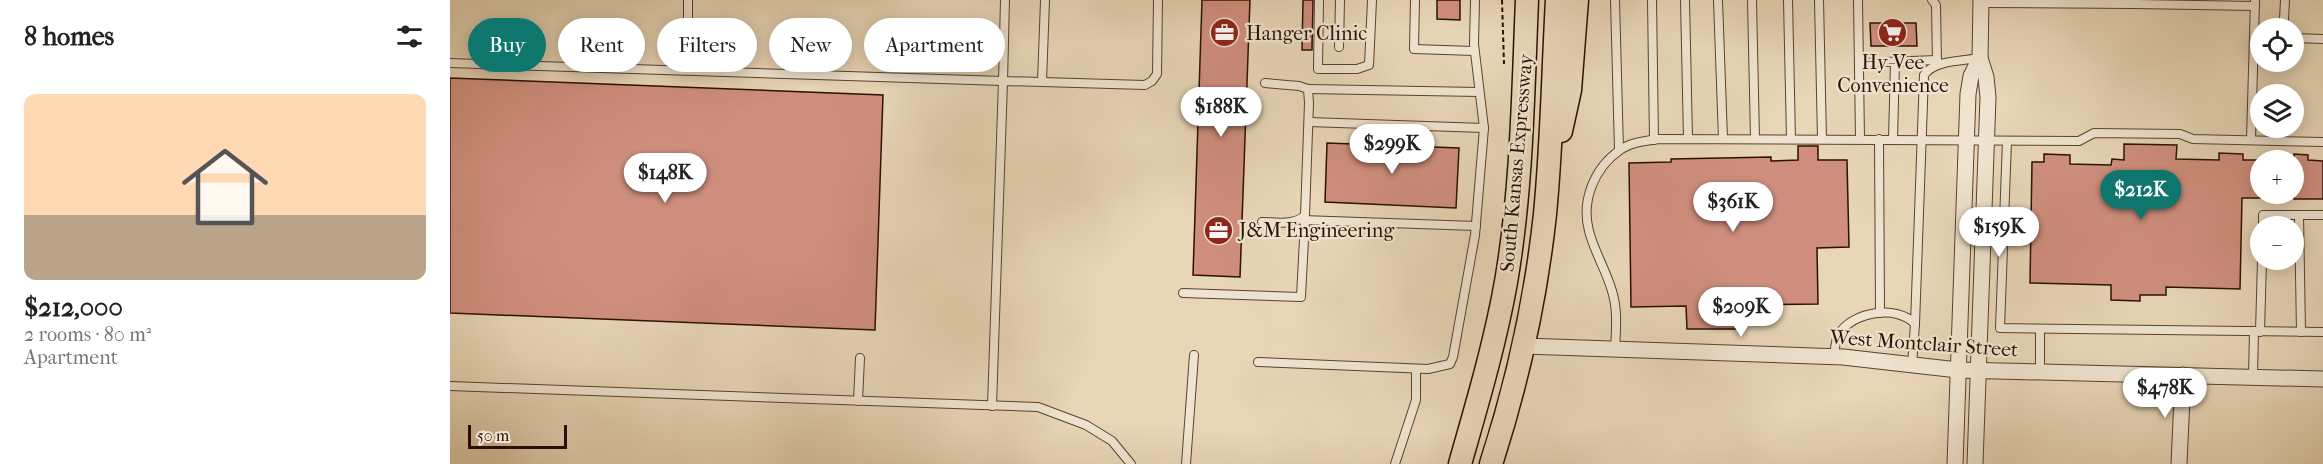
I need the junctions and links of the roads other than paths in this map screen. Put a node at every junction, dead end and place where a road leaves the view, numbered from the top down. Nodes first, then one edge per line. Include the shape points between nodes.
1 (688, 0) edge
2 (1005, 0) edge
3 (1045, 0) edge
4 (1158, 0) edge
5 (1319, 0) edge
6 (1340, 0) edge
7 (1372, 0) edge
8 (1415, 0) edge
9 (1475, 0) edge
10 (1519, 0) edge
11 (1527, 0) edge
12 (1557, 0) edge
13 (1577, 0) edge
14 (1615, 0) edge
15 (1652, 0) edge
16 (1685, 0) edge
17 (1718, 0) edge
18 (1752, 0) edge
19 (1788, 0) edge
20 (1819, 0) edge
21 (1858, 0) edge
22 (1932, 0) edge
23 (2285, 0) edge
24 (1981, 2) edge
25 (2018, 2) edge
26 (2084, 2) edge
27 (2135, 2) edge
28 (2255, 3) edge
29 (688, 18) edge
30 (2256, 18) edge
31 (2284, 18) edge
32 (2304, 38) edge
33 (2323, 39) edge
34 (1339, 47) dead end
35 (1474, 51) junction
36 (1980, 58) junction
37 (1895, 62) junction
38 (1936, 62) junction
39 (450, 63) edge
40 (1859, 63) junction
41 (657, 68) edge
42 (757, 72) edge
43 (2255, 72) edge
44 (1004, 81) junction
45 (1042, 82) junction
46 (1265, 83) dead end
47 (1308, 89) junction
48 (1479, 92) junction
49 (1522, 116) junction
50 (1309, 122) junction
51 (1484, 128) junction
52 (1688, 139) junction
53 (1723, 139) junction
54 (1755, 139) junction
55 (1791, 139) junction
56 (1822, 139) junction
57 (1860, 139) junction
58 (1879, 139) junction
59 (1893, 139) junction
60 (1923, 139) junction
61 (1966, 139) junction
62 (1654, 140) junction
63 (1986, 140) junction
64 (2251, 140) junction
65 (2007, 141) junction
66 (2323, 142) edge
67 (1619, 150) junction
68 (1549, 170) junction
69 (2300, 215) junction
70 (2323, 215) edge
71 (2263, 216) edge
72 (1303, 220) junction
73 (1262, 222) dead end
74 (1476, 226) junction
75 (2261, 270) edge
76 (1183, 293) dead end
77 (1880, 313) junction
78 (1914, 324) junction
79 (2040, 328) junction
80 (2257, 332) junction
81 (2301, 332) junction
82 (2323, 332) edge
83 (1522, 346) junction
84 (1616, 350) junction
85 (1194, 355) dead end
86 (1834, 357) junction
87 (860, 358) dead end
88 (1258, 362) dead end
89 (1912, 366) junction
90 (1416, 369) junction
91 (1958, 370) junction
92 (1978, 370) junction
93 (2040, 371) junction
94 (2183, 375) junction
95 (2253, 377) junction
96 (2323, 379) edge
97 (450, 386) edge
98 (858, 401) junction
99 (992, 406) junction
100 (1131, 464) edge
101 (1186, 464) edge
102 (1395, 464) edge
103 (1460, 464) edge
104 (1491, 464) edge
105 (1954, 464) edge
106 (1975, 464) edge
107 (2179, 464) edge

1 - 29 lane
2 - 44 lane
3 - 45 lane
4 - 45 lane via 1157,74 1152,81 1145,85
5 - 7 lane via 1318,69 1357,69 1369,65
6 - 34 lane
8 - 35 lane via 1414,49
9 - 35 lane
10 - 49 main road
11 - 49 main road, South Kansas Expressway
12 - 68 main road, South Kansas Expressway
13 - 68 main road via 1570,90
14 - 67 lane
15 - 62 lane
16 - 52 lane
17 - 53 lane
18 - 54 lane
19 - 55 lane
20 - 56 lane
21 - 40 lane
22 - 38 lane via 1936,5
23 - 31 lane
24 - 25 lane
24 - 36 street
25 - 26 lane
26 - 27 lane
27 - 28 lane
28 - 30 lane
32 - 33 lane
35 - 48 lane
36 - 38 lane
36 - 61 street via 1971,76
36 - 63 street via 1986,77
37 - 38 lane
37 - 40 lane
37 - 59 lane
38 - 60 lane via 1924,75
39 - 41 lane
40 - 57 lane
42 - 44 lane
43 - 64 lane
44 - 45 lane
44 - 99 lane
46 - 47 lane
47 - 48 lane
47 - 50 lane
48 - 51 lane
49 - 103 main road, South Kansas Expressway via 1506,282
50 - 51 lane
50 - 72 lane
51 - 74 lane
52 - 53 lane
52 - 62 lane
53 - 54 lane
54 - 55 lane
55 - 56 lane
56 - 57 lane
57 - 58 lane
58 - 59 lane
58 - 77 lane
59 - 60 lane
60 - 61 lane
60 - 78 lane
61 - 63 lane
61 - 91 street
62 - 67 lane
63 - 65 lane
63 - 92 street
64 - 65 lane via 2094,133 2079,141
64 - 66 lane
65 - 79 lane via 2000,328
67 - 84 lane via 1591,187 1586,207 1589,231 1617,312
68 - 83 main road, South Kansas Expressway via 1538,266
69 - 70 lane
69 - 71 lane
69 - 81 lane
72 - 73 lane
72 - 74 lane
72 - 76 lane via 1301,297
74 - 90 lane via 1453,357 1450,364
75 - 80 lane
77 - 78 lane via 1900,314
77 - 86 lane via 1848,324 1838,335
78 - 89 lane
79 - 80 lane
79 - 93 lane
80 - 81 lane
80 - 95 lane
81 - 82 lane
83 - 84 street, West Montclair Street
83 - 104 main road, South Kansas Expressway
84 - 86 street, West Montclair Street
85 - 101 lane
86 - 89 street, West Montclair Street
87 - 98 lane
88 - 90 lane
89 - 91 street, West Montclair Street
90 - 102 lane via 1416,400
91 - 92 street, West Montclair Street
91 - 105 street
92 - 93 street, West Montclair Street
92 - 106 street
93 - 94 street, West Montclair Street
94 - 95 street, West Montclair Street
94 - 107 street
95 - 96 street, West Montclair Street
97 - 98 lane
98 - 99 lane
99 - 100 lane via 1038,406 1086,425 1112,441

